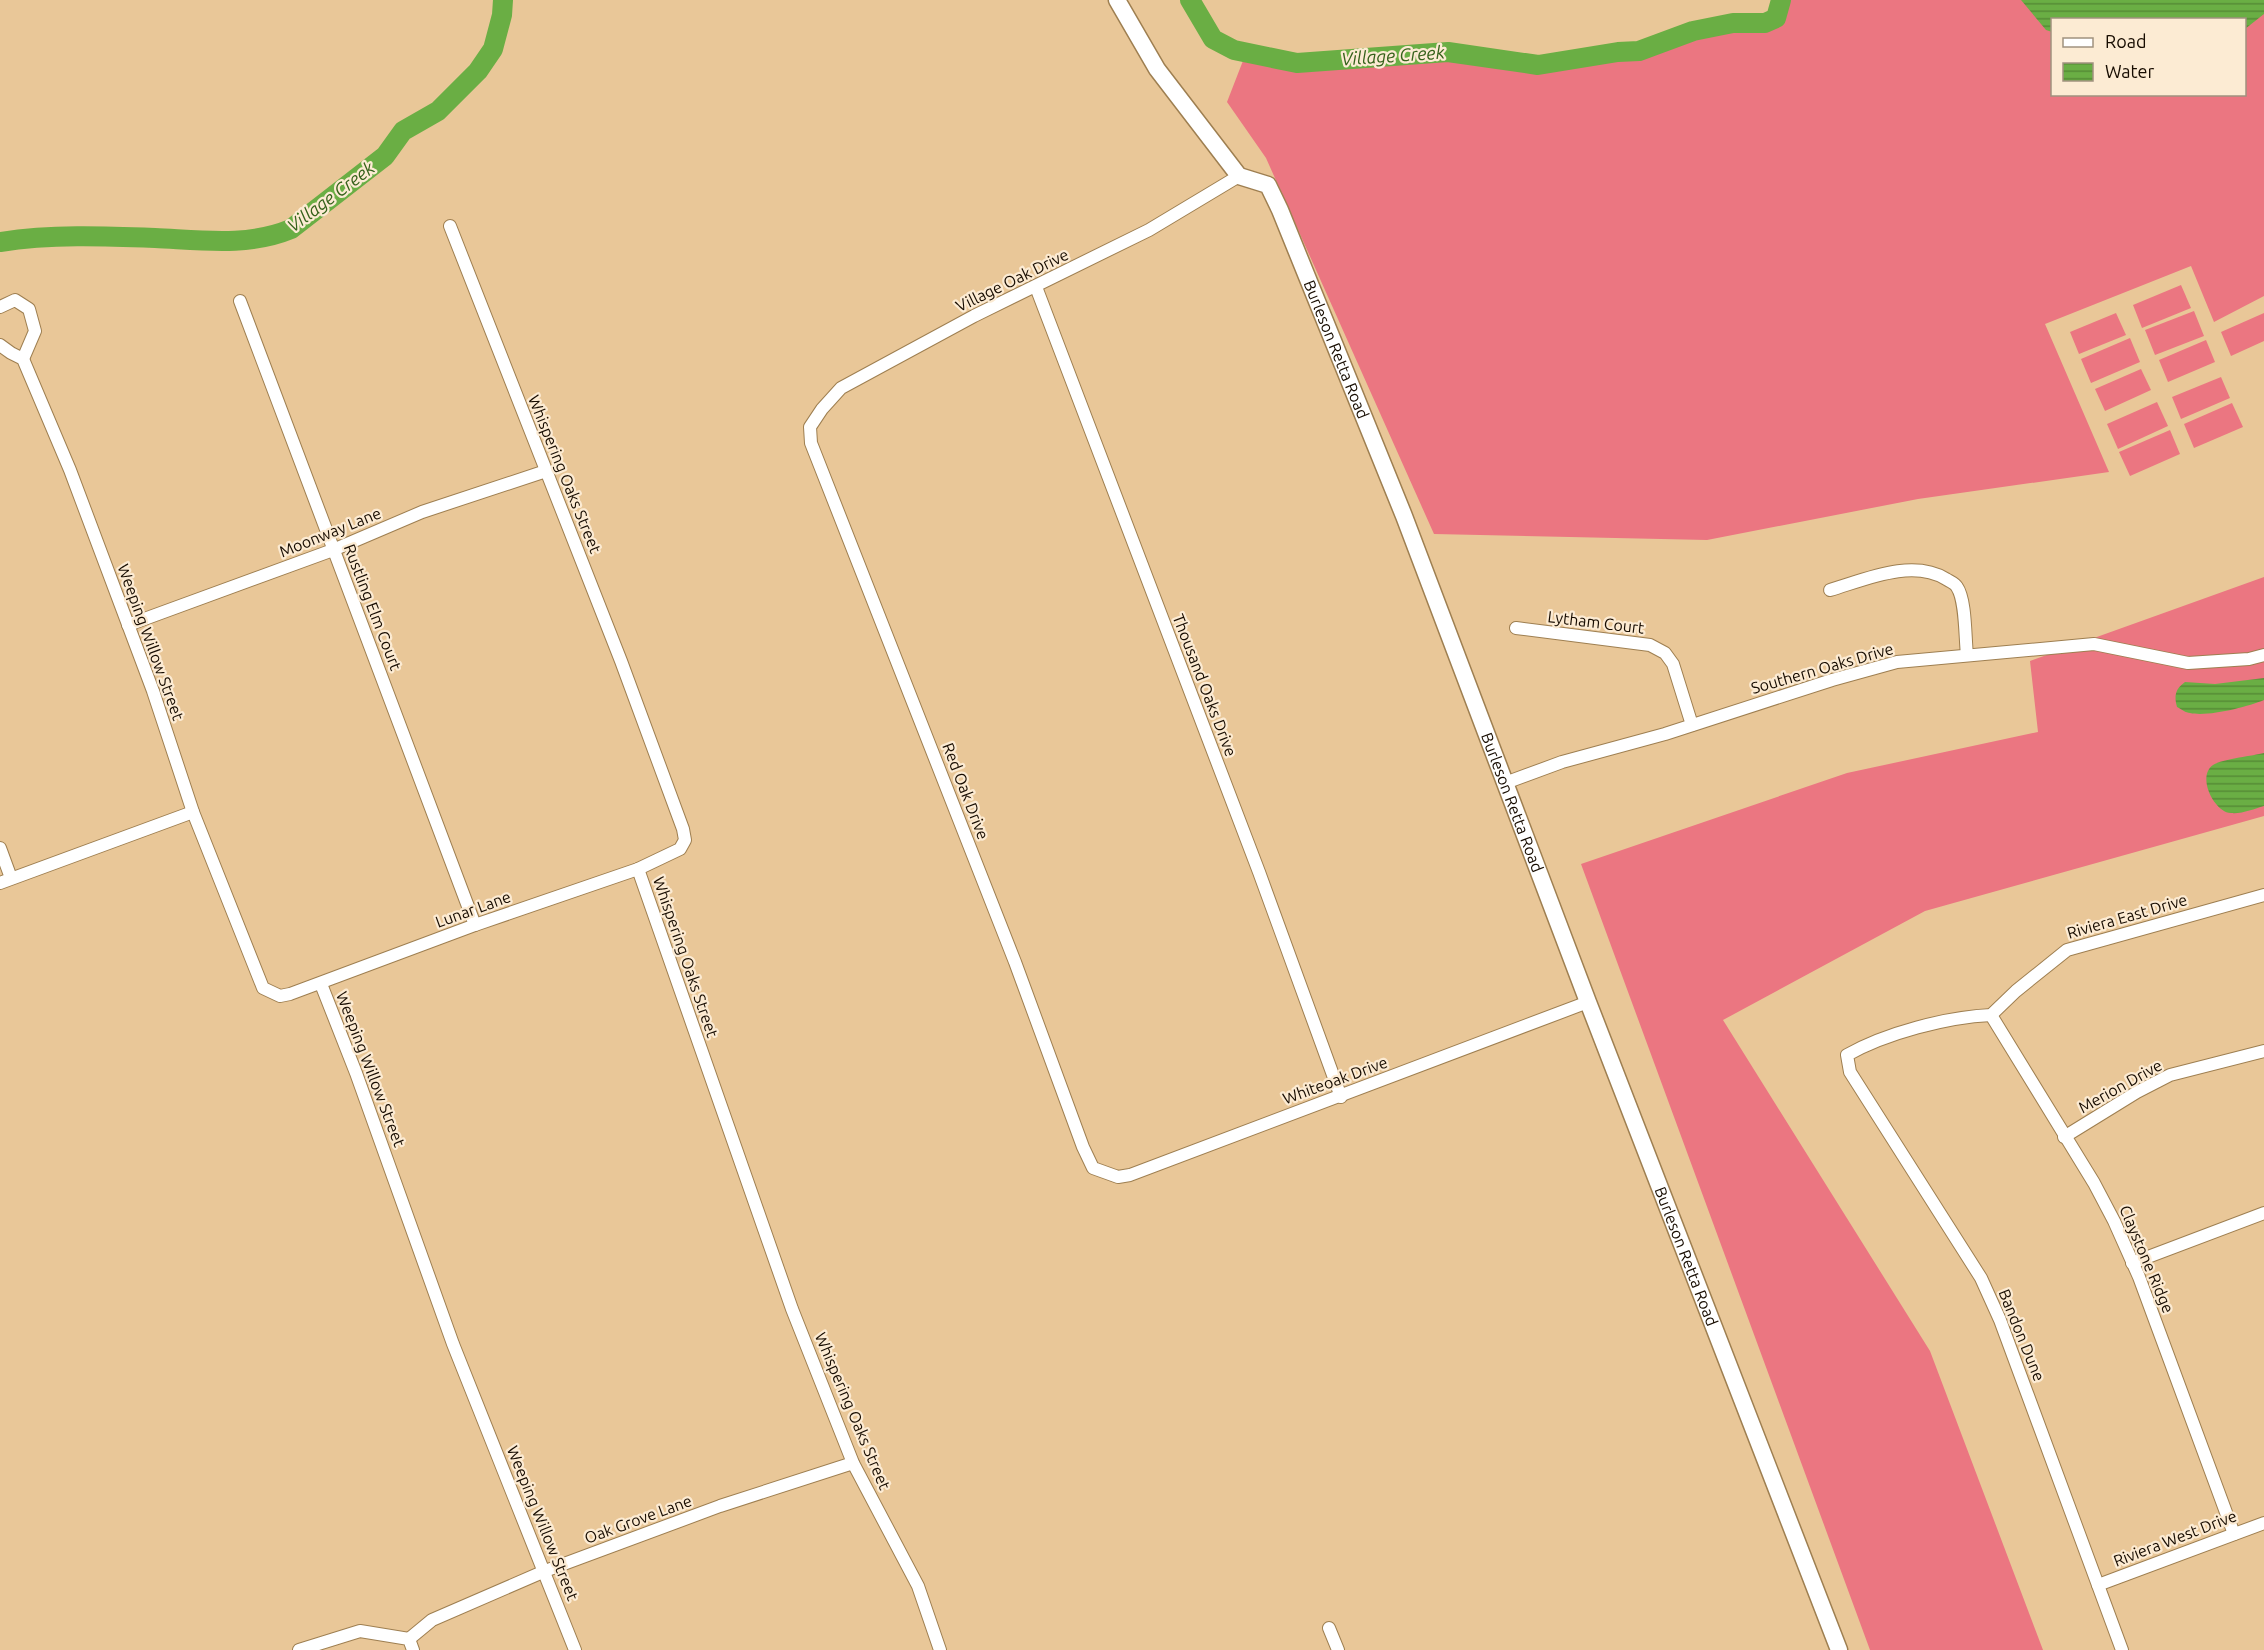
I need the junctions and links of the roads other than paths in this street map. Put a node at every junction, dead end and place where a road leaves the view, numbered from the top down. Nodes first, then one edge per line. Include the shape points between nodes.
1 (1117, 0) edge
2 (1239, 176) junction
3 (450, 226) dead end
4 (1036, 287) junction
5 (240, 301) dead end
6 (0, 307) edge
7 (0, 345) edge
8 (24, 359) junction
9 (810, 427) joint
10 (546, 471) junction
11 (333, 550) junction
12 (1830, 590) dead end
13 (128, 625) junction
14 (1516, 628) dead end
15 (1967, 655) junction
16 (2264, 655) edge
17 (1692, 725) junction
18 (1505, 783) junction
19 (193, 812) junction
20 (0, 848) edge
21 (638, 869) junction
22 (6, 880) edge
23 (2264, 895) edge
24 (475, 925) junction
25 (321, 984) junction
26 (1588, 1002) junction
27 (1991, 1015) junction
28 (2264, 1050) edge
29 (1341, 1097) junction
30 (2064, 1137) junction
31 (1093, 1168) joint
32 (2264, 1213) edge
33 (2132, 1263) junction
34 (854, 1462) junction
35 (2264, 1522) edge
36 (2235, 1533) junction
37 (545, 1571) junction
38 (2098, 1585) junction
39 (1329, 1628) dead end
40 (411, 1645) edge
41 (299, 1650) edge
42 (575, 1650) edge
43 (940, 1650) edge
44 (1338, 1650) edge
45 (1839, 1650) edge
46 (2121, 1650) edge

1 - 2 street via 1157,69
2 - 4 street, Village Oak Drive via 1149,231
2 - 18 street, Burleson Retta Road via 1268,185 1280,210 1404,516
3 - 10 street, Whispering Oaks Street
4 - 9 street, Village Oak Drive via 841,388
4 - 29 street, Thousand Oaks Drive
5 - 11 street, Rustling Elm Court
6 - 8 street via 15,300 29,309 36,331
7 - 8 street
8 - 13 street, Weeping Willow Street
9 - 31 street, Red Oak Drive via 811,442
10 - 11 street, Moonway Lane via 422,512
10 - 21 street, Whispering Oaks Street via 683,829 685,840 680,849
11 - 13 street, Moonway Lane
11 - 24 street, Rustling Elm Court
12 - 15 street via 1915,569 1938,574 1957,586
13 - 19 street, Weeping Willow Street
14 - 17 street, Lytham Court via 1650,645 1665,653 1673,664
15 - 16 street, Southern Oaks Drive via 2094,644 2188,663
15 - 17 street, Southern Oaks Drive via 1897,662
17 - 18 street, Southern Oaks Drive via 1562,762
18 - 26 street, Burleson Retta Road
19 - 22 street
19 - 25 street, Weeping Willow Street via 263,988 280,996
20 - 22 street
21 - 24 street, Lunar Lane
21 - 34 street, Whispering Oaks Street via 792,1309
23 - 27 street, Riviera East Drive via 2067,950
24 - 25 street, Lunar Lane
25 - 37 street, Weeping Willow Street via 453,1344
26 - 29 street, Whiteoak Drive
26 - 45 street, Burleson Retta Road
27 - 30 street, Claystone Ridge
27 - 38 street, Bandon Dune via 1953,1019 1869,1043 1847,1054 1850,1072 1980,1278 2000,1320
28 - 30 street, Merion Drive via 2170,1075
29 - 31 street, Whiteoak Drive via 1130,1175 1118,1177
30 - 33 street, Claystone Ridge via 2094,1183
32 - 33 street
33 - 36 street, Claystone Ridge
34 - 37 street, Oak Grove Lane via 720,1506
34 - 43 street, Whispering Oaks Street via 918,1586
35 - 36 street, Riviera West Drive
36 - 38 street, Riviera West Drive
37 - 40 street, Oak Grove Lane via 432,1620
37 - 42 street, Weeping Willow Street
38 - 46 street, Bandon Dune
39 - 44 street
40 - 41 street via 360,1631

